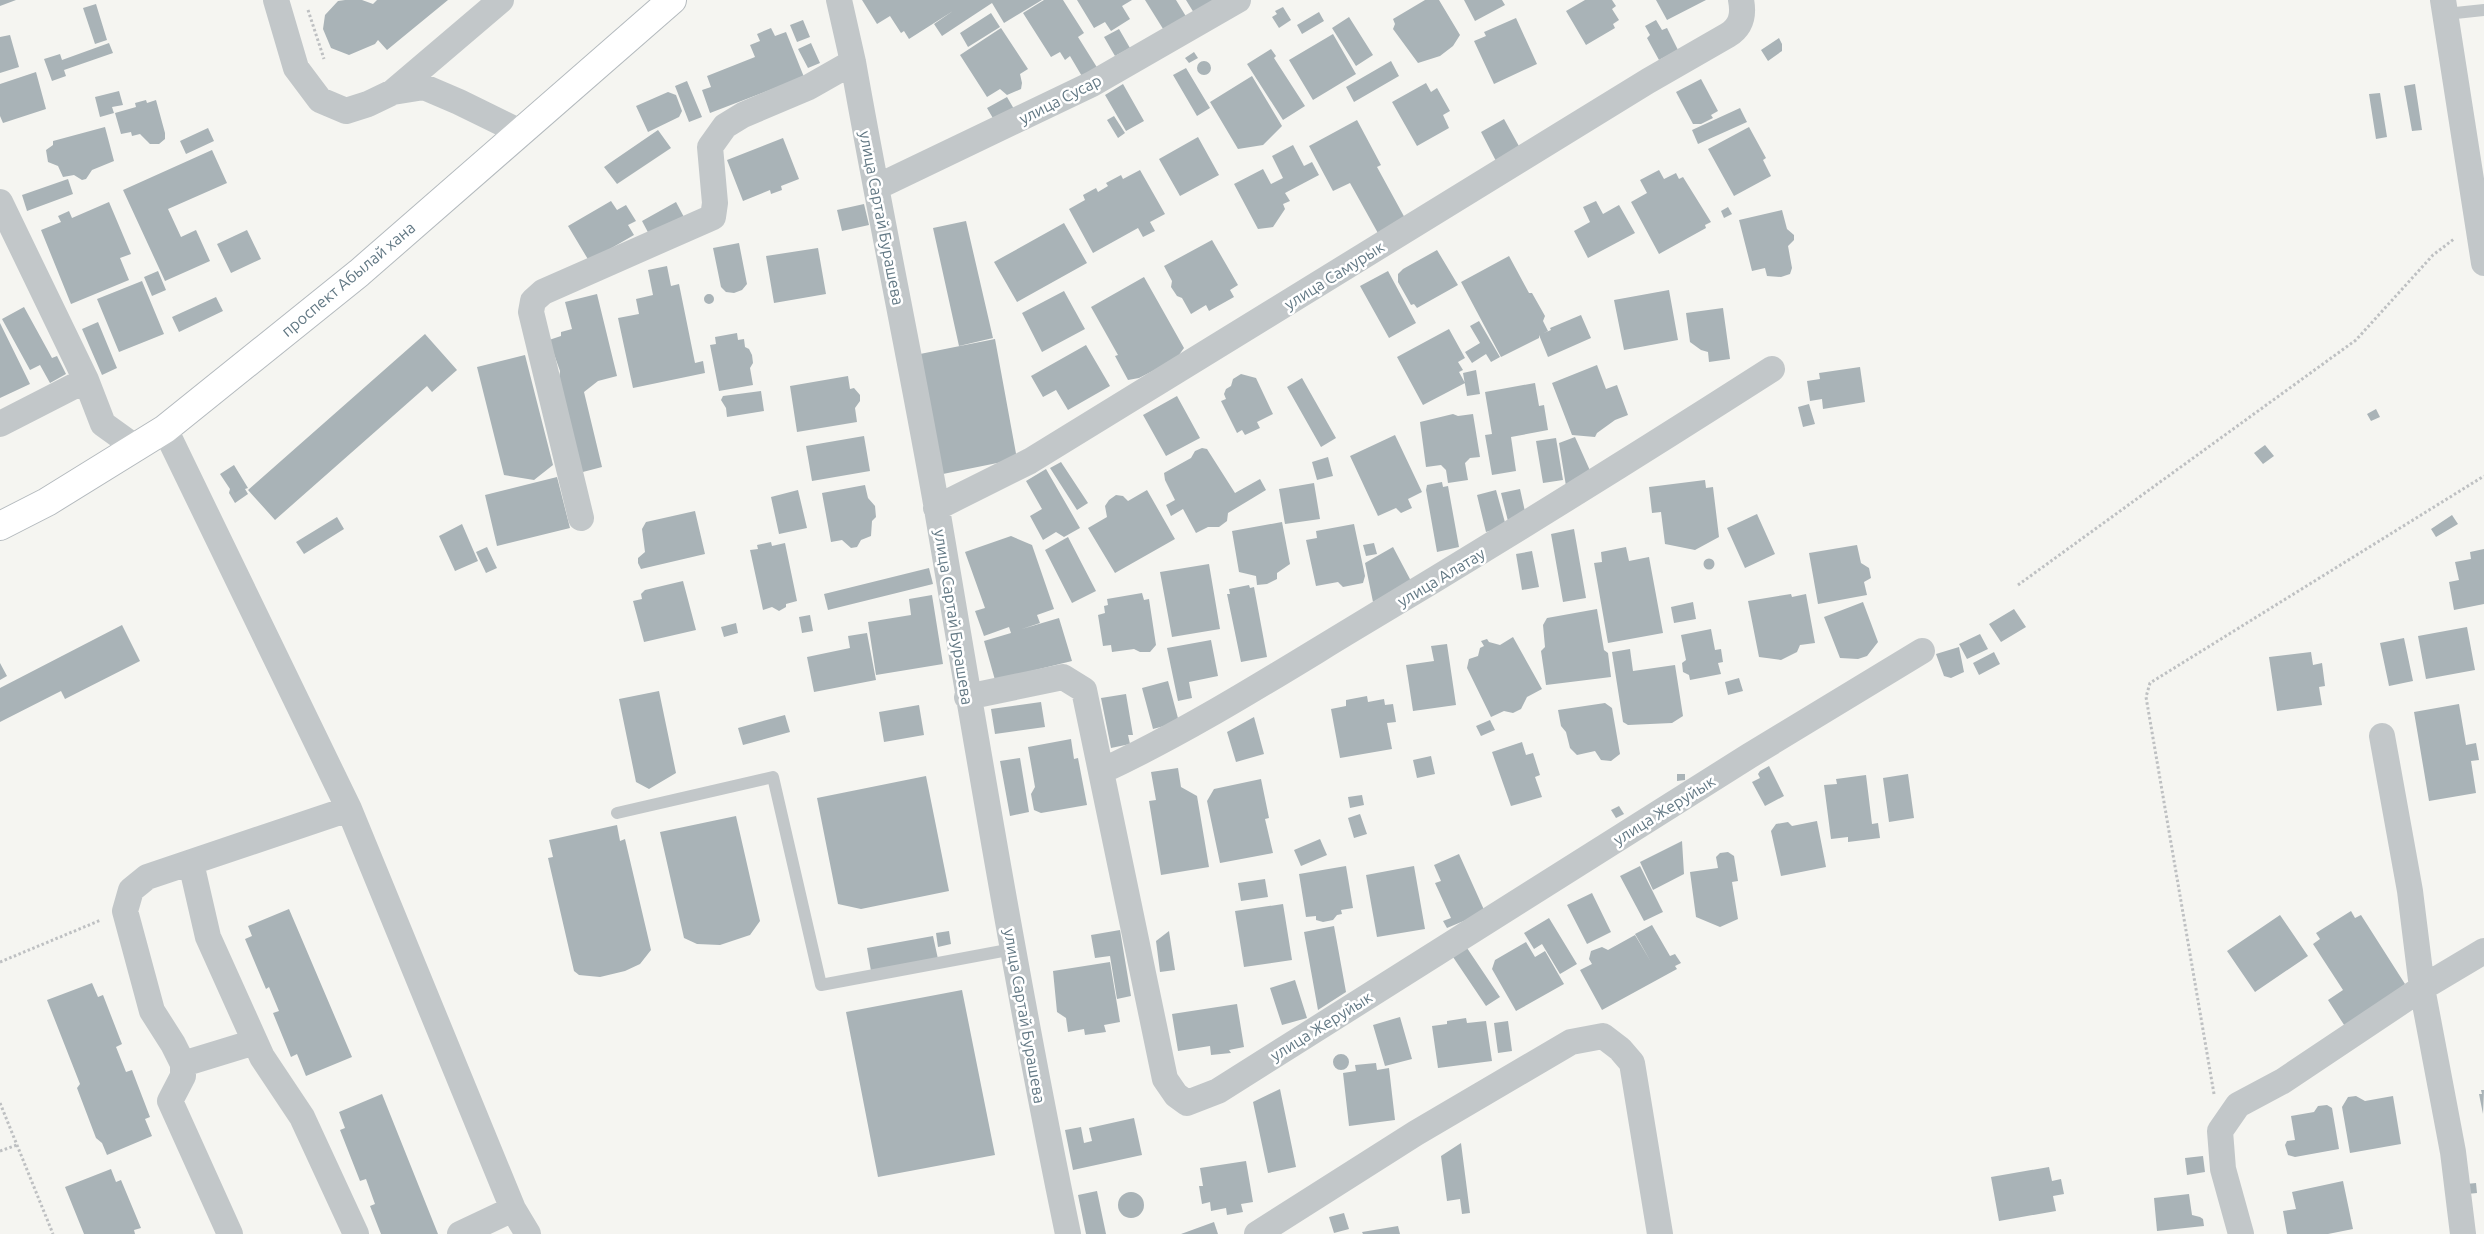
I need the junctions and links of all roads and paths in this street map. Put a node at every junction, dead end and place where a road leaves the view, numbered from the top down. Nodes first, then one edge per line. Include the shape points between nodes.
1 (276, 0) edge
2 (501, 0) edge
3 (672, 0) edge
4 (840, 0) edge
5 (1238, 0) edge
6 (1741, 0) edge
7 (2444, 7) edge
8 (308, 8) dead end
9 (2484, 10) edge
10 (853, 62) junction
11 (326, 63) dead end
12 (393, 92) junction
13 (520, 132) junction
14 (877, 187) junction
15 (0, 202) edge
16 (2476, 222) junction
17 (2484, 262) edge
18 (1772, 369) dead end
19 (86, 380) junction
20 (0, 424) edge
21 (165, 429) junction
22 (135, 447) junction
23 (2484, 476) edge
24 (936, 508) junction
25 (581, 518) dead end
26 (0, 526) edge
27 (2018, 585) dead end
28 (1922, 651) dead end
29 (967, 697) junction
30 (2382, 736) dead end
31 (1102, 771) junction
32 (349, 809) junction
33 (618, 813) dead end
34 (191, 863) junction
35 (125, 911) junction
36 (1013, 949) junction
37 (2484, 951) edge
38 (0, 962) edge
39 (2422, 988) junction
40 (255, 1042) junction
41 (183, 1064) junction
42 (0, 1103) edge
43 (2220, 1131) junction
44 (17, 1145) junction
45 (0, 1151) edge
46 (513, 1208) junction
47 (351, 1232) edge
48 (53, 1234) edge
49 (230, 1234) edge
50 (460, 1234) edge
51 (528, 1234) edge
52 (1068, 1234) edge
53 (1257, 1234) edge
54 (1660, 1234) edge
55 (2240, 1234) edge
56 (2463, 1234) edge

1 - 12 street via 296,68 320,100 346,111
2 - 12 street
3 - 13 main road, проспект Абылай хана
4 - 10 street, улица Сартай Бурашева
5 - 14 street, улица Сусар via 1092,84
6 - 24 street, улица Самурык via 1743,9 1736,30 1030,461
7 - 9 lane
7 - 16 street
8 - 11 path
10 - 14 street, улица Сартай Бурашева
10 - 25 street via 809,87 743,115 726,126 710,146 715,203 713,217 543,292 533,301 531,312
12 - 13 street via 424,87
13 - 21 main road, проспект Абылай хана via 359,273
14 - 24 street, улица Сартай Бурашева
15 - 19 street
16 - 17 street
16 - 27 path via 2433,255 2356,340
18 - 31 street, улица Алатау via 1520,529 1377,615 1142,752
19 - 20 street
19 - 22 street via 103,424
21 - 22 main road, проспект Абылай хана
21 - 32 street
22 - 26 main road, проспект Абылай хана via 47,502
23 - 43 path via 2150,683 2146,697
24 - 29 street, улица Сартай Бурашева
28 - 31 street, улица Жеруйык via 1749,756 1218,1091 1187,1103 1176,1095 1166,1078
29 - 31 street, улица Жеруйык via 1063,677 1079,685 1084,690
29 - 36 street, улица Сартай Бурашева
30 - 39 street via 2410,891
32 - 34 street
32 - 46 street
33 - 36 lane via 773,777 822,984
34 - 35 street via 147,877 131,890
34 - 40 street via 208,937
35 - 38 path
35 - 41 street via 152,1011
36 - 52 street, улица Сартай Бурашева
37 - 39 street
39 - 43 street via 2283,1081 2238,1104
39 - 56 street via 2453,1152
40 - 41 street
40 - 47 street via 302,1117
41 - 49 street via 183,1076 170,1101
42 - 44 path
43 - 55 street via 2223,1169
44 - 45 path
44 - 48 path
46 - 50 street
46 - 51 street
53 - 54 street via 1416,1133 1571,1042 1603,1036 1632,1063

